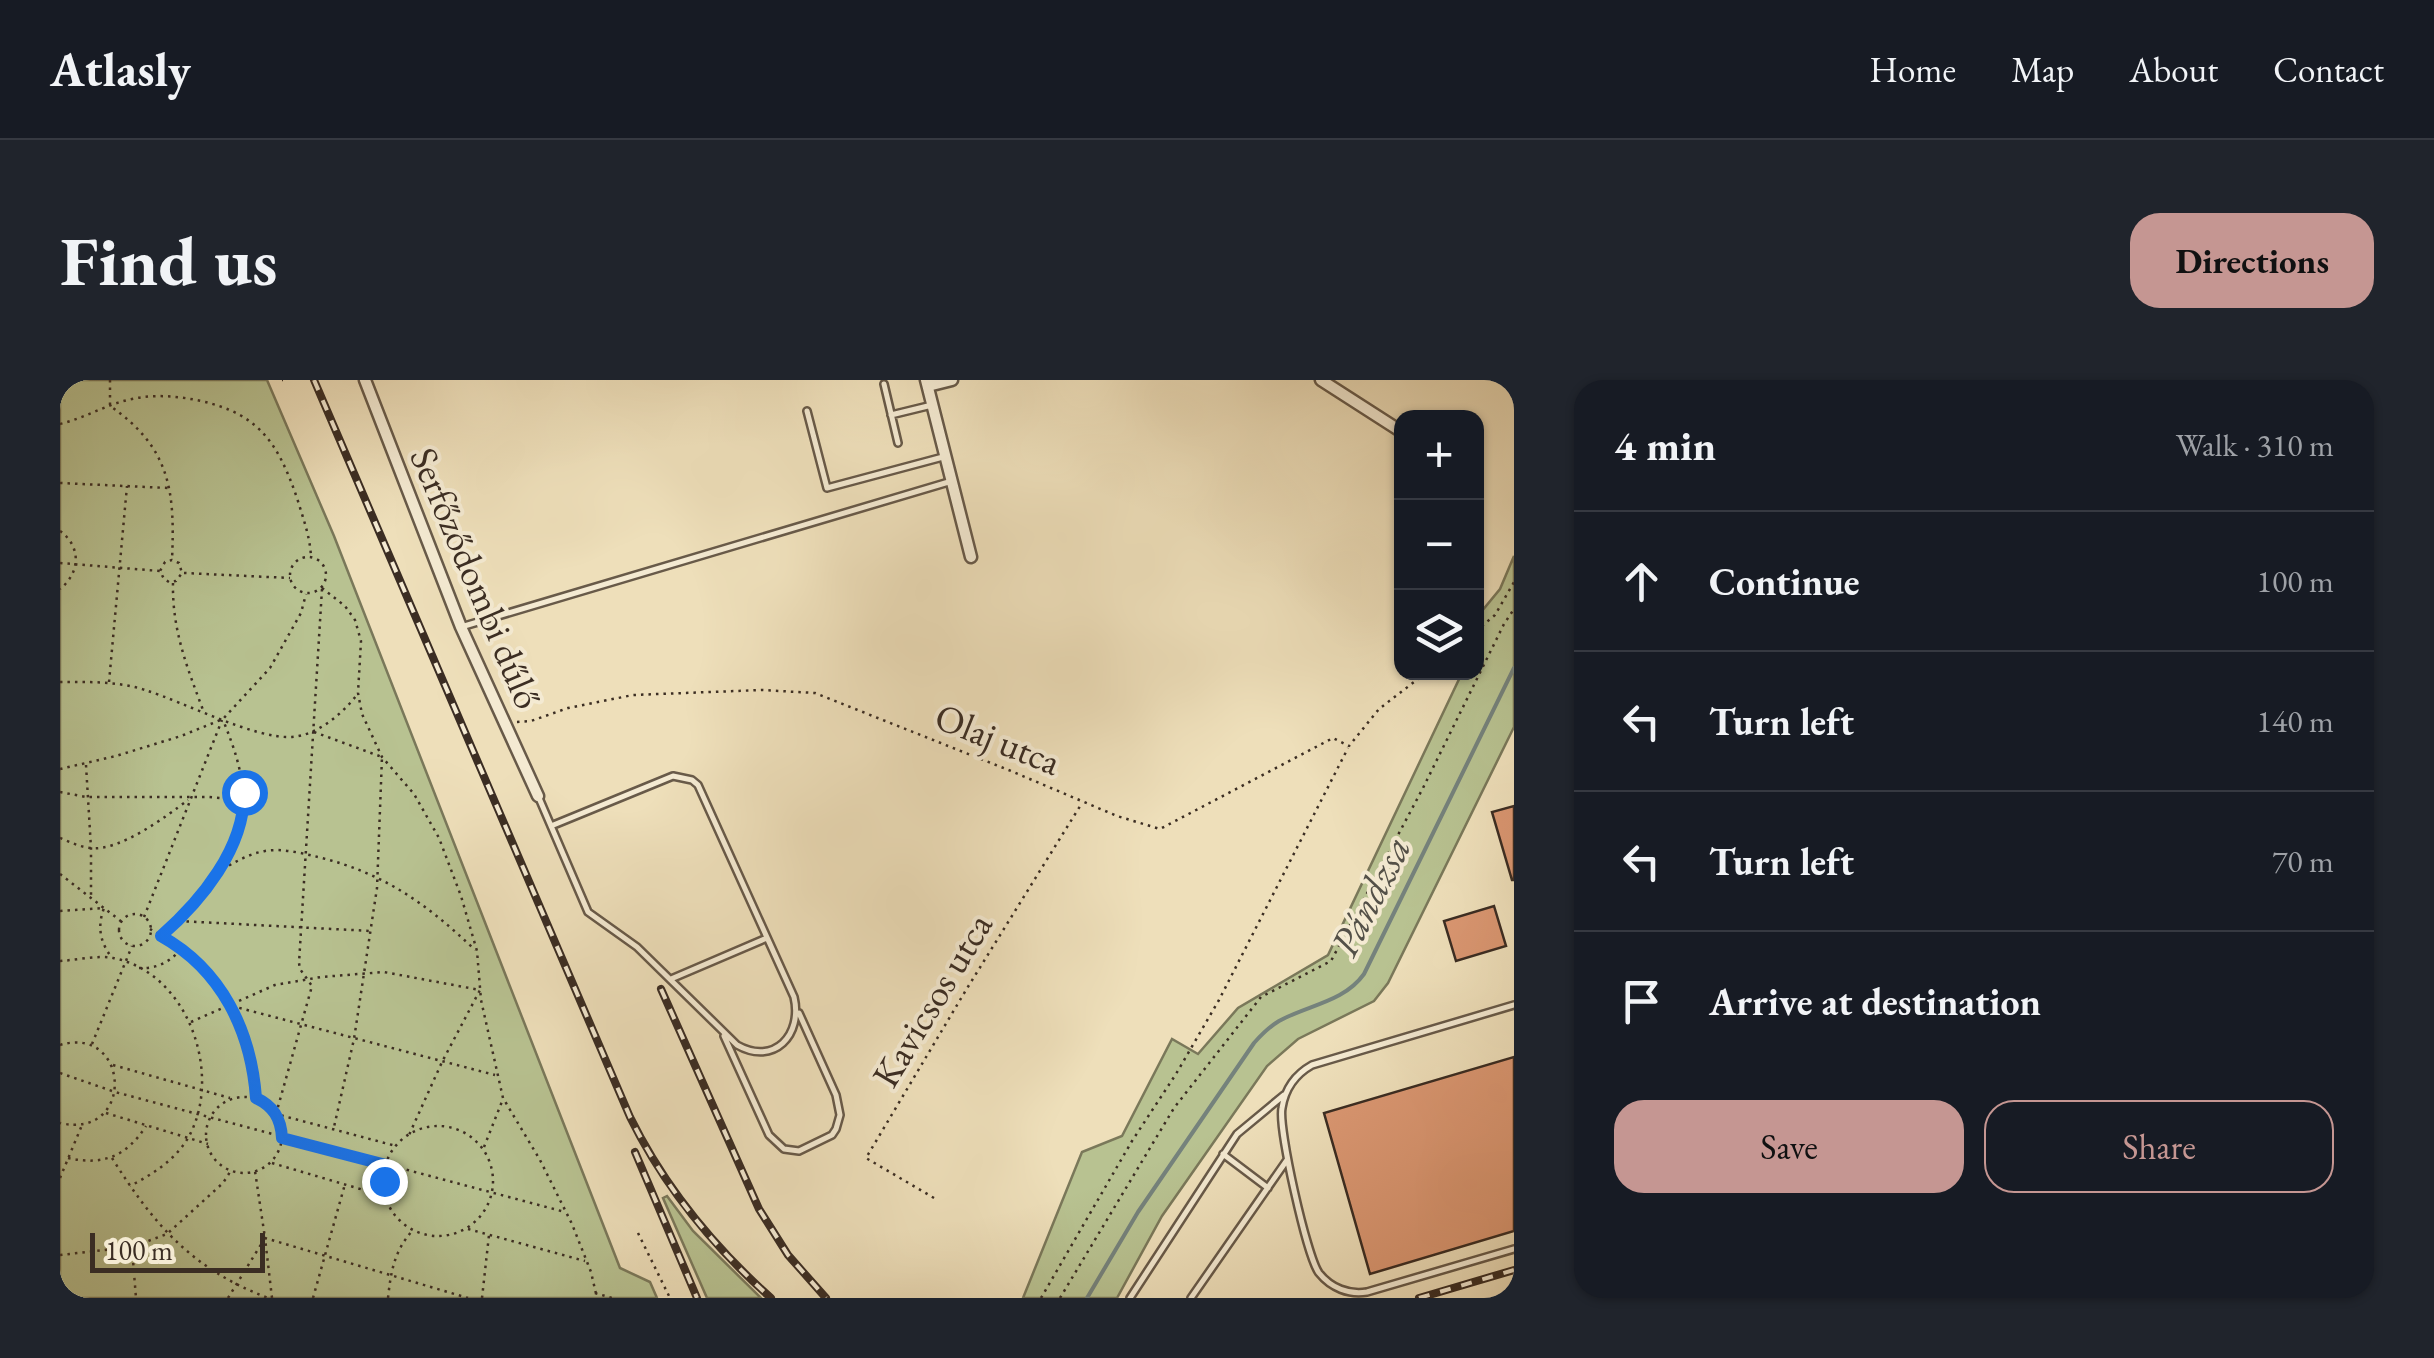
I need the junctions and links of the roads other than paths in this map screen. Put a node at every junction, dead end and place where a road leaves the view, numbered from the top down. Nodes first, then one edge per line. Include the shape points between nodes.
1 (365, 380) edge
2 (952, 380) edge
3 (1320, 380) edge
4 (927, 383) edge
5 (884, 384) dead end
6 (932, 405) junction
7 (807, 411) dead end
8 (891, 415) junction
9 (1394, 427) edge
10 (898, 443) dead end
11 (946, 456) junction
12 (952, 481) junction
13 (971, 557) dead end
14 (461, 627) junction
15 (538, 796) joint
16 (550, 826) junction
17 (767, 938) junction
18 (671, 979) junction
19 (1514, 1005) edge
20 (797, 1009) junction
21 (721, 1029) junction
22 (1287, 1093) junction
23 (1223, 1154) junction
24 (1288, 1160) junction
25 (1268, 1188) junction
26 (1514, 1249) edge
27 (1130, 1298) edge
28 (1191, 1298) edge

1 - 14 street, Serfőződombi dűlő
2 - 4 street
3 - 9 street
4 - 6 street
5 - 8 lane
6 - 8 lane
6 - 11 street
7 - 11 lane via 827,488
8 - 10 lane
11 - 12 street
12 - 13 street
12 - 14 lane
14 - 15 street, Serfőződombi dűlő
15 - 16 lane
16 - 17 lane via 674,776 692,780
16 - 18 lane via 588,912
17 - 18 lane
17 - 20 lane
18 - 21 lane
19 - 22 lane via 1312,1065
20 - 21 lane via 795,1027 775,1049 745,1050
20 - 21 lane via 840,1115 832,1134 799,1151 784,1150 769,1135
22 - 23 lane
22 - 24 lane via 1281,1121
23 - 25 lane
23 - 27 lane
24 - 25 lane
24 - 26 lane via 1314,1262 1343,1290 1377,1290
25 - 28 lane

